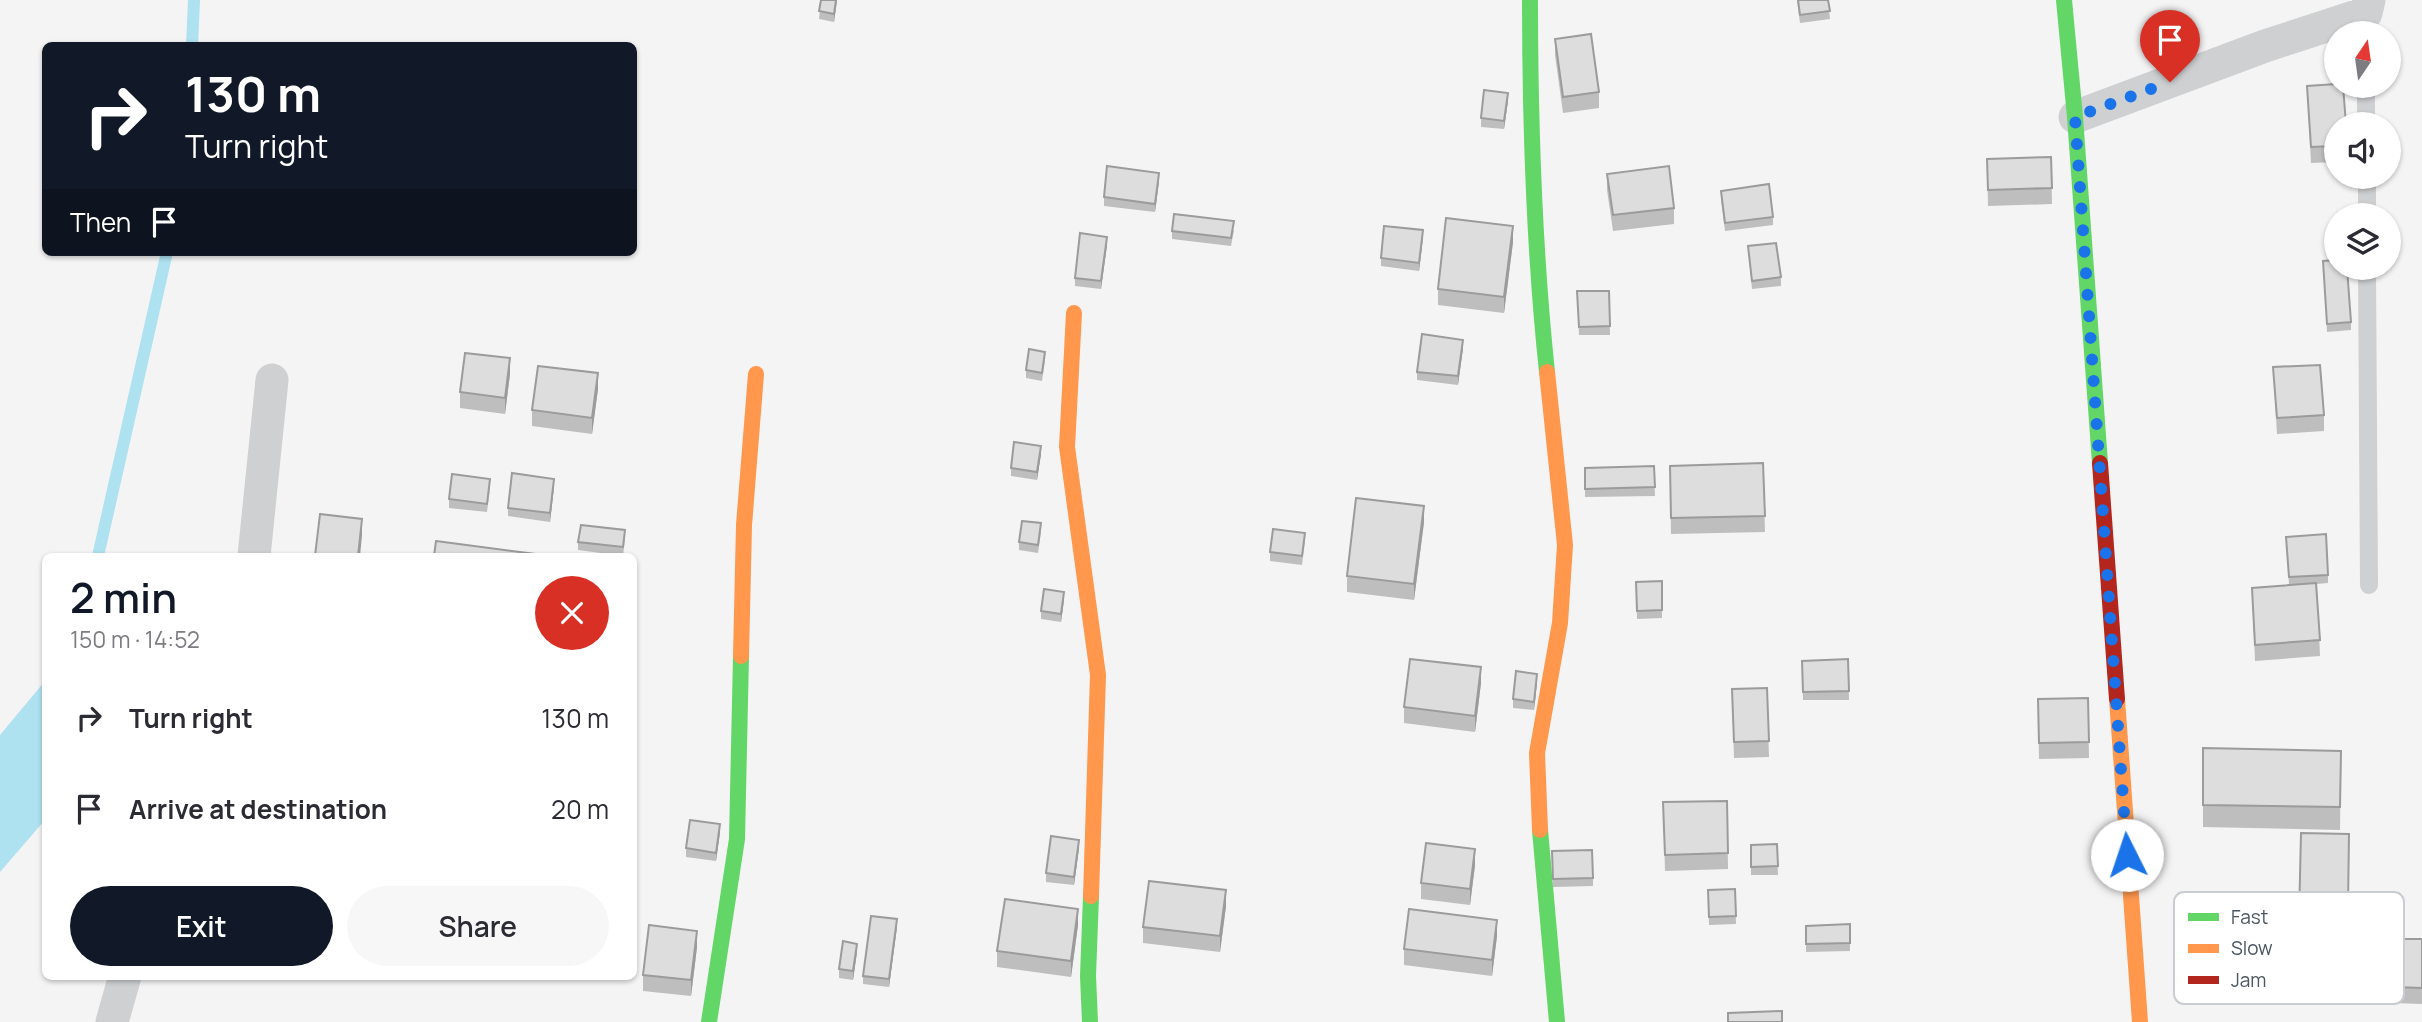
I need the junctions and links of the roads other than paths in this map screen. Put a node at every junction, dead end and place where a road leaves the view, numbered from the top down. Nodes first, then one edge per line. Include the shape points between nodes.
1 (1530, 0) edge
2 (2064, 0) edge
3 (2367, 15) edge
4 (2075, 117) junction
5 (2367, 280) edge
6 (1074, 313) dead end
7 (756, 374) dead end
8 (272, 380) dead end
9 (254, 553) edge
10 (2369, 585) dead end
11 (124, 980) edge
12 (112, 1022) edge
13 (709, 1022) edge
14 (1090, 1022) edge
15 (1557, 1022) edge
16 (2140, 1022) edge

1 - 15 street via 1540,309 1565,545 1560,624 1537,753
2 - 4 street
3 - 4 street via 2265,46
4 - 16 street
5 - 10 lane
6 - 14 street via 1067,447 1098,675
7 - 13 street via 744,526 737,839
8 - 9 street
11 - 12 street

